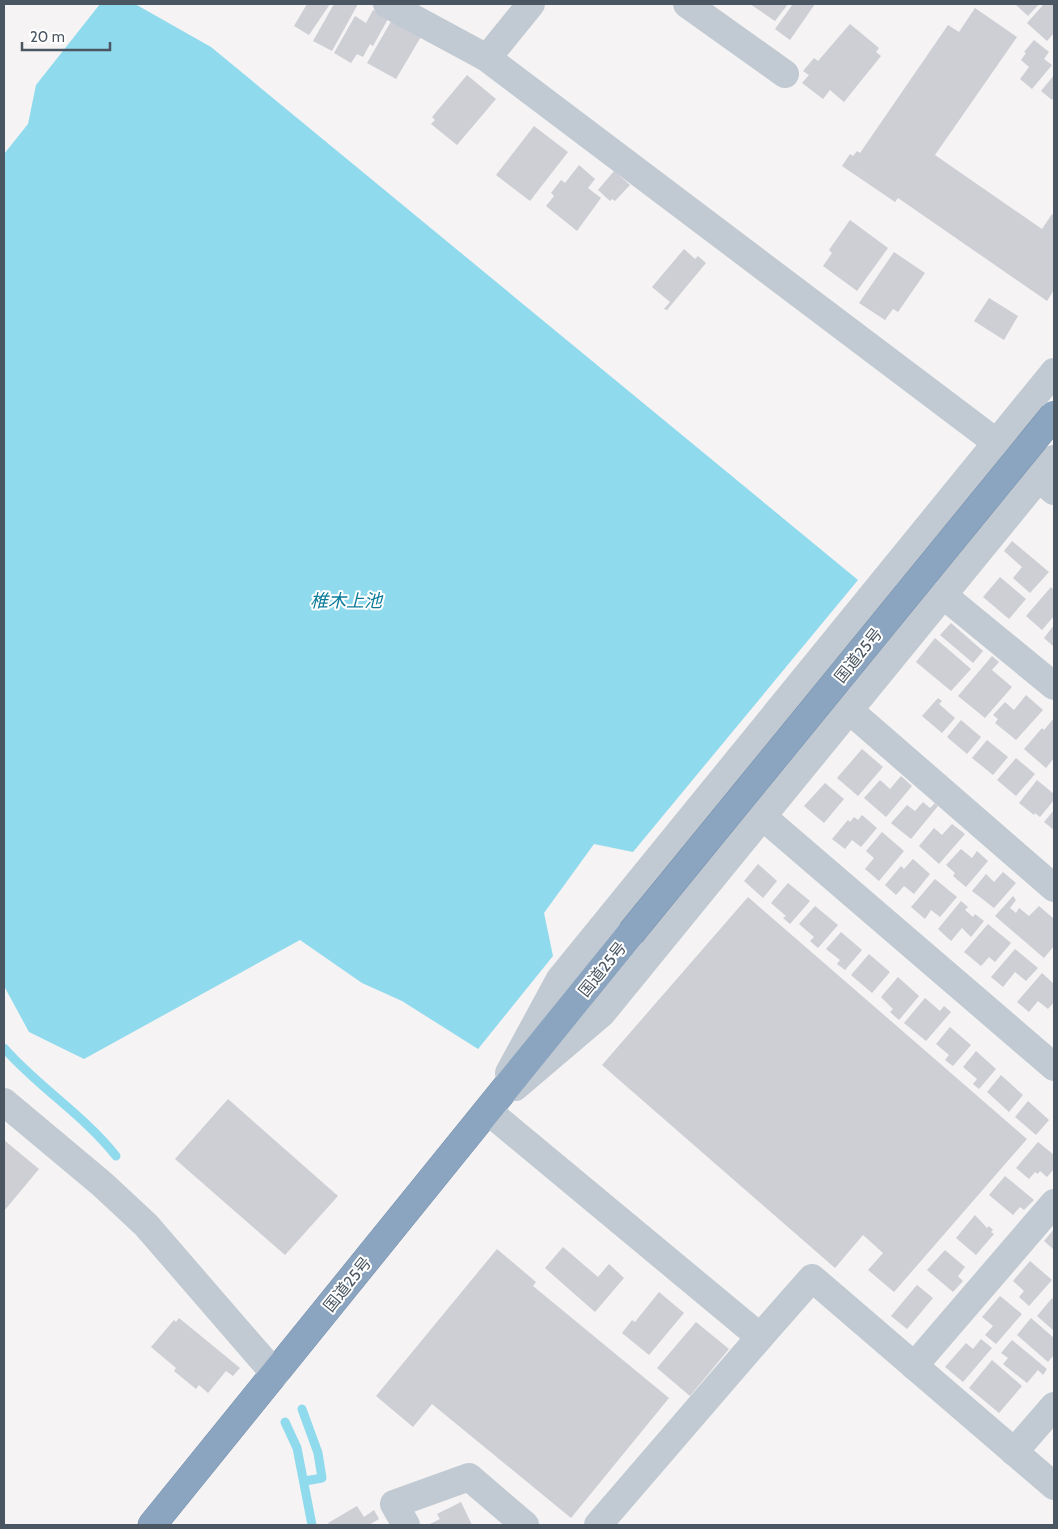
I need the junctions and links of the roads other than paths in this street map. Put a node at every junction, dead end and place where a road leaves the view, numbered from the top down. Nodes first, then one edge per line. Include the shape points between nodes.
1 (387, 4) edge
2 (531, 4) edge
3 (687, 4) edge
4 (487, 58) junction
5 (785, 74) dead end
6 (1054, 372) edge
7 (1054, 415) edge
8 (996, 443) junction
9 (1049, 476) edge
10 (944, 595) junction
11 (1054, 686) edge
12 (849, 710) junction
13 (762, 816) junction
14 (1054, 888) edge
15 (1054, 1068) edge
16 (4, 1102) edge
17 (488, 1111) junction
18 (1054, 1202) edge
19 (760, 1337) junction
20 (914, 1366) junction
21 (275, 1374) junction
22 (1054, 1406) edge
23 (1014, 1452) junction
24 (1054, 1486) edge
25 (152, 1525) edge
26 (406, 1525) edge
27 (525, 1525) edge
28 (598, 1525) edge

1 - 4 street
2 - 4 street
3 - 5 street
4 - 8 street
6 - 8 street
7 - 17 highway, 国道25号, bridge
8 - 9 street
8 - 17 street via 560,979
9 - 10 street
10 - 11 street
10 - 12 street
12 - 13 street
12 - 14 street
13 - 15 street
13 - 17 street via 602,1013
16 - 21 street via 146,1225
17 - 19 street
17 - 21 highway, 国道25号
18 - 20 street
19 - 20 street via 812,1278
19 - 28 street
20 - 23 street
21 - 25 highway, 国道25号
22 - 23 street
23 - 24 street
26 - 27 street via 394,1504 469,1477

